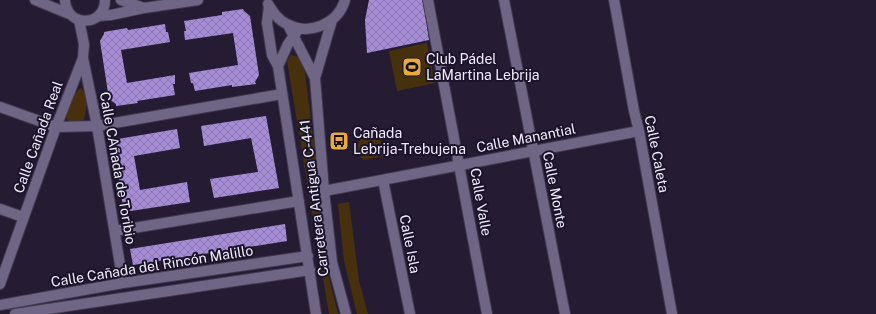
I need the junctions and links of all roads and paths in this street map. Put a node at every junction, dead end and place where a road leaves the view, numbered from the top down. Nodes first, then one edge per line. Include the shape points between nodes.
1 (35, 0) edge
2 (65, 0) edge
3 (105, 0) edge
4 (121, 0) edge
5 (198, 0) edge
6 (345, 0) edge
7 (428, 0) edge
8 (504, 0) edge
9 (614, 0) edge
10 (266, 2) edge
11 (144, 8) junction
12 (69, 14) junction
13 (96, 18) junction
14 (80, 20) junction
15 (332, 20) junction
16 (297, 32) junction
17 (84, 44) junction
18 (83, 58) junction
19 (278, 66) junction
20 (314, 78) junction
21 (282, 94) junction
22 (0, 107) edge
23 (97, 126) junction
24 (56, 127) junction
25 (639, 131) junction
26 (533, 151) junction
27 (460, 165) junction
28 (383, 180) junction
29 (324, 191) junction
30 (299, 201) junction
31 (0, 208) edge
32 (23, 217) junction
33 (115, 231) junction
34 (308, 256) junction
35 (310, 270) junction
36 (123, 283) junction
37 (0, 284) edge
38 (0, 305) edge
39 (15, 314) edge
40 (316, 314) edge
41 (346, 314) edge
42 (410, 314) edge
43 (487, 314) edge
44 (565, 314) edge
45 (672, 314) edge

1 - 12 street
2 - 12 street
3 - 13 street, Calle Cañada Real via 103,10
4 - 11 street
5 - 11 street
6 - 15 street
7 - 27 street, Calle Valle
8 - 26 street, Calle Monte
9 - 25 street, Calle Caleta
10 - 16 street, Carretera Antigua C-441 via 280,20
10 - 19 street via 266,23 272,55
11 - 13 street
12 - 14 street
13 - 14 street
13 - 17 street, Calle Cañada Real
14 - 17 street, Calle Cañada Real
15 - 16 street via 322,26
15 - 20 street, Carretera Antigua C-441
16 - 19 street
16 - 20 street, Carretera Antigua C-441
17 - 18 street, Calle Cañada Real
18 - 23 street, Calle CAñada de Toribio
18 - 24 street, Calle Cañada Real
19 - 21 street
20 - 29 street, Carretera Antigua C-441
21 - 23 street
21 - 30 street
22 - 24 street
23 - 24 street
23 - 33 street, Calle CAñada de Toribio
24 - 32 street, Calle Cañada Real
25 - 26 street, Calle Manantial
25 - 45 street, Calle Caleta
26 - 27 street, Calle Manantial
26 - 44 street, Calle Monte
27 - 28 street, Calle Manantial
27 - 43 street, Calle Valle
28 - 29 street, Calle Manantial
28 - 42 street, Calle Isla
29 - 41 street, Carretera Antigua C-441 via 332,262
30 - 33 street
30 - 34 street
31 - 32 street
32 - 37 street, Calle Cañada Real
33 - 36 street, Calle CAñada de Toribio
34 - 35 street
34 - 36 street, Calle Cañada del Rincón Malillo
35 - 39 street, Calle Cañada del Rincón Malillo
35 - 40 street
36 - 38 street, Calle Cañada del Rincón Malillo

